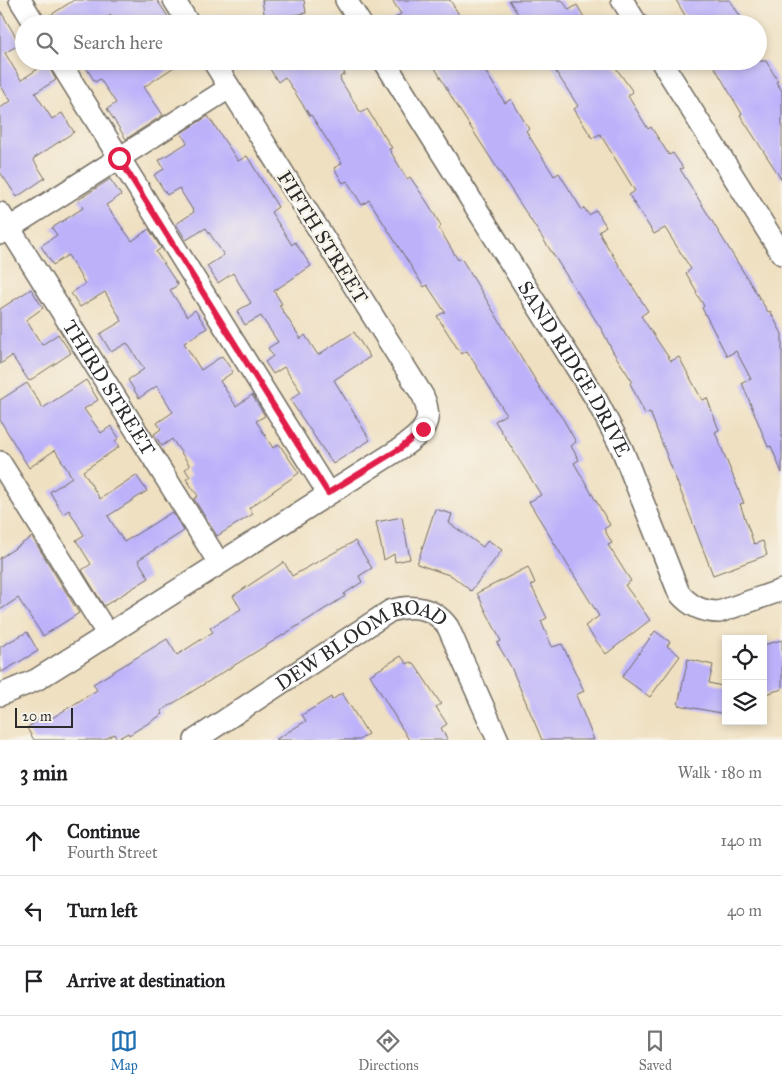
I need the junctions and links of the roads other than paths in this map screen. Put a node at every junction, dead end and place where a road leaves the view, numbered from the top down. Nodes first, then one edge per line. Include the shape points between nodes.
1 (20, 0) edge
2 (174, 0) edge
3 (346, 0) edge
4 (622, 0) edge
5 (29, 15) edge
6 (183, 15) edge
7 (355, 15) edge
8 (631, 15) edge
9 (65, 70) edge
10 (218, 70) edge
11 (390, 70) edge
12 (667, 70) edge
13 (229, 88) junction
14 (119, 158) junction
15 (3, 225) edge
16 (782, 254) edge
17 (0, 462) edge
18 (328, 493) junction
19 (219, 563) junction
20 (782, 590) edge
21 (108, 635) junction
22 (0, 695) edge
23 (195, 740) edge
24 (498, 740) edge

1 - 5 street
2 - 6 street
3 - 7 street
4 - 8 street
9 - 14 street
10 - 13 street, FIFTH STREET
11 - 20 street, SAND RIDGE DRIVE via 596,398 622,449 679,593 694,607 719,612
12 - 16 street
13 - 14 street
13 - 18 street, FIFTH STREET via 423,396 429,416 415,438
14 - 15 street
14 - 18 street
15 - 19 street, THIRD STREET
17 - 21 street
18 - 19 street
19 - 21 street
21 - 22 street via 36,680
23 - 24 street, DEW BLOOM ROAD via 390,611 410,607 432,612 448,626

